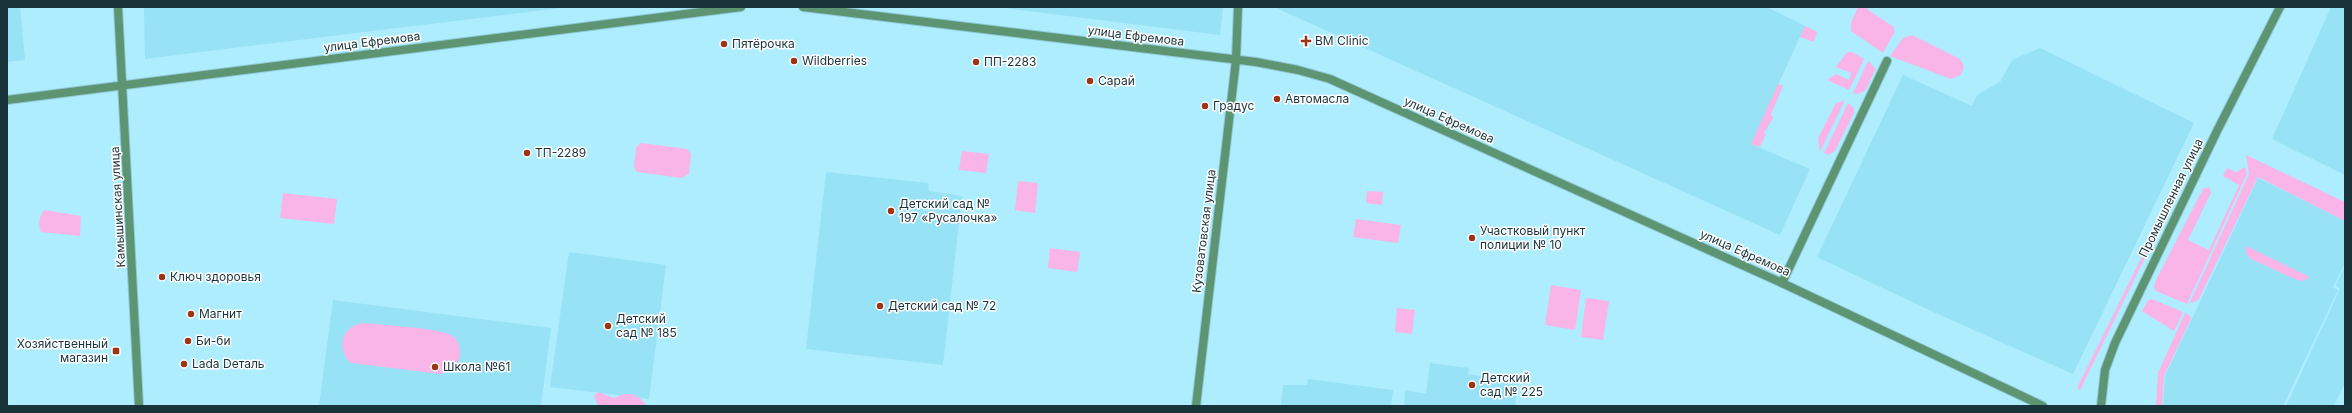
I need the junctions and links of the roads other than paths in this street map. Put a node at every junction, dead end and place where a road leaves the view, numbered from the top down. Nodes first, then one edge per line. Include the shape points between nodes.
1 (118, 7) edge
2 (741, 7) edge
3 (803, 7) edge
4 (1238, 7) edge
5 (2280, 7) edge
6 (1236, 60) junction
7 (1887, 61) dead end
8 (123, 86) junction
9 (7, 100) edge
10 (1782, 283) junction
11 (139, 406) edge
12 (1196, 406) edge
13 (2043, 406) edge
14 (2101, 406) edge

1 - 8 street, Камышинская улица
2 - 8 street, улица Ефремова
3 - 6 street, улица Ефремова
4 - 6 street, Кузоватовская улица
5 - 14 street, Промышленная улица via 2116,343 2105,370
6 - 10 street, улица Ефремова via 1298,70 1330,80
6 - 12 street, Кузоватовская улица
7 - 10 street
8 - 9 street, улица Ефремова
8 - 11 street, Камышинская улица
10 - 13 street, улица Ефремова

